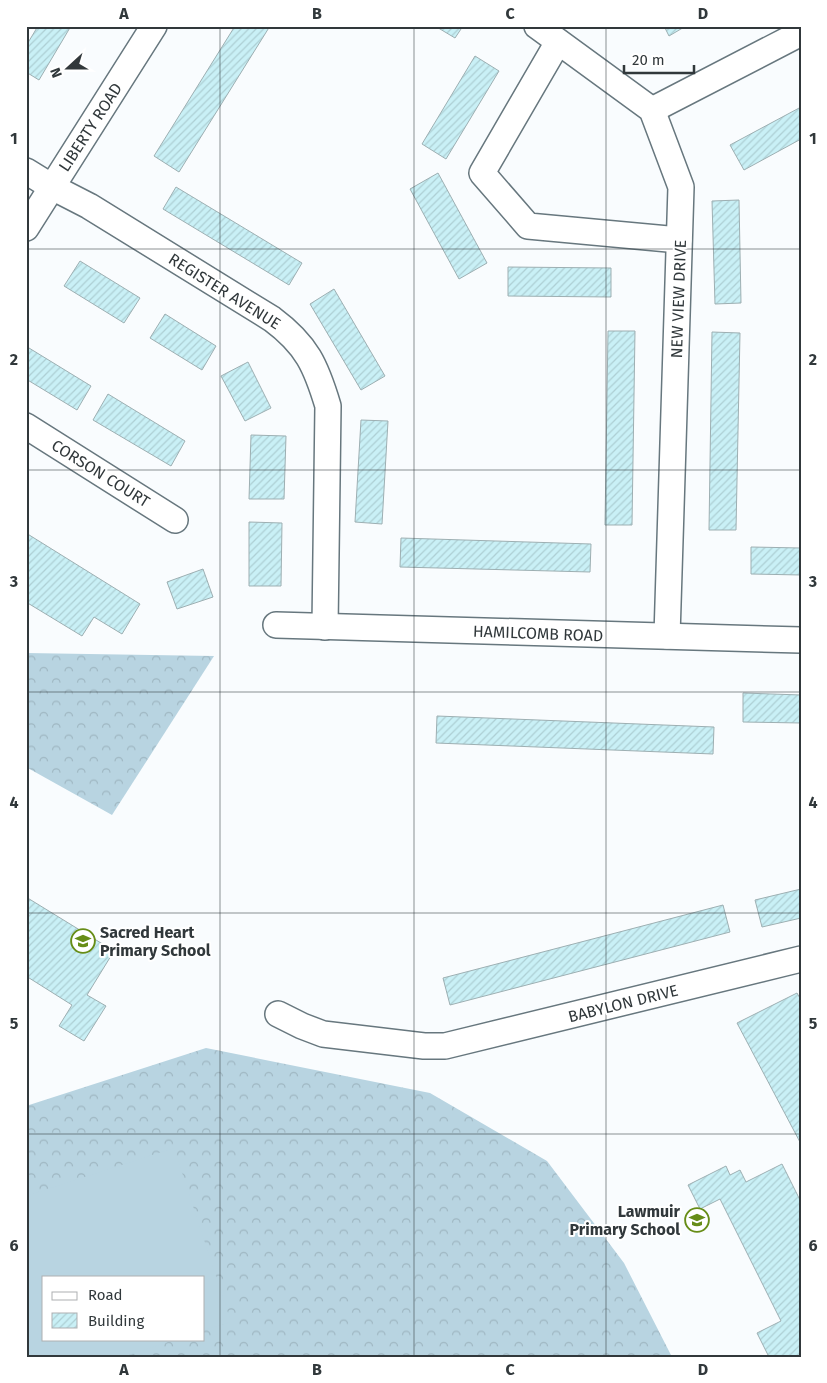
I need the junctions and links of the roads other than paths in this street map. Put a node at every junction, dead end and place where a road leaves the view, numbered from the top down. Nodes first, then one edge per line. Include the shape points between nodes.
1 (154, 26) edge
2 (537, 26) edge
3 (801, 32) edge
4 (558, 42) junction
5 (652, 110) junction
6 (26, 171) edge
7 (52, 187) junction
8 (26, 228) edge
9 (680, 240) junction
10 (26, 426) edge
11 (175, 520) dead end
12 (276, 625) dead end
13 (325, 627) junction
14 (667, 636) junction
15 (801, 640) edge
16 (801, 959) edge
17 (278, 1014) dead end

1 - 7 street, LIBERTY ROAD
2 - 4 street
3 - 5 street
4 - 5 street
4 - 9 street via 482,173 528,226
5 - 9 street, NEW VIEW DRIVE via 682,187
6 - 7 street, REGISTER AVENUE
7 - 8 street, LIBERTY ROAD
7 - 13 street, REGISTER AVENUE via 89,206 272,319 305,350 318,374 328,406
9 - 14 street, NEW VIEW DRIVE
10 - 11 street, CORSON COURT
12 - 13 street, HAMILCOMB ROAD
13 - 14 street, HAMILCOMB ROAD
14 - 15 street, HAMILCOMB ROAD
16 - 17 street, BABYLON DRIVE via 445,1046 323,1034

